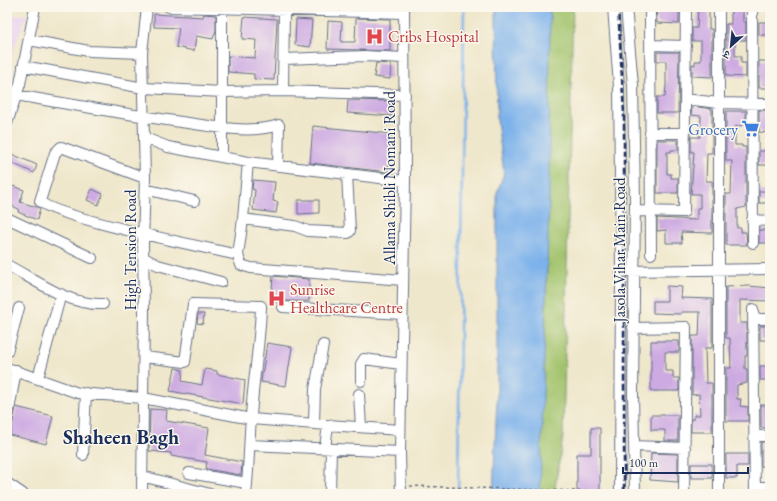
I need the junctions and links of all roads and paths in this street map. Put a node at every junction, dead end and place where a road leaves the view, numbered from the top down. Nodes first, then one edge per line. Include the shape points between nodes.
1 (35, 7) edge
2 (147, 7) edge
3 (169, 7) edge
4 (613, 7) edge
5 (626, 7) edge
6 (650, 7) edge
7 (686, 7) edge
8 (719, 7) edge
9 (752, 7) edge
10 (222, 8) edge
11 (317, 9) edge
12 (284, 10) junction
13 (404, 10) edge
14 (29, 40) junction
15 (650, 46) junction
16 (686, 46) junction
17 (142, 53) junction
18 (404, 58) junction
19 (284, 59) junction
20 (23, 66) junction
21 (650, 84) junction
22 (632, 85) junction
23 (144, 88) junction
24 (283, 91) junction
25 (223, 92) junction
26 (16, 95) junction
27 (405, 95) junction
28 (685, 99) junction
29 (719, 103) junction
30 (752, 104) junction
31 (770, 104) edge
32 (144, 117) junction
33 (7, 123) edge
34 (222, 127) junction
35 (650, 133) junction
36 (685, 133) junction
37 (145, 138) junction
38 (222, 157) junction
39 (248, 162) junction
40 (278, 166) junction
41 (347, 174) junction
42 (145, 178) junction
43 (405, 181) junction
44 (145, 189) junction
45 (194, 201) dead end
46 (635, 211) junction
47 (650, 211) junction
48 (7, 218) edge
49 (243, 219) junction
50 (752, 220) junction
51 (770, 221) edge
52 (143, 233) junction
53 (753, 243) dead end
54 (238, 254) junction
55 (651, 254) dead end
56 (92, 258) dead end
57 (144, 258) junction
58 (7, 265) edge
59 (770, 269) edge
60 (634, 270) junction
61 (720, 270) junction
62 (621, 271) junction
63 (403, 280) junction
64 (221, 282) dead end
65 (61, 294) junction
66 (103, 304) dead end
67 (283, 307) dead end
68 (19, 308) dead end
69 (402, 314) junction
70 (770, 319) edge
71 (634, 328) junction
72 (323, 345) dead end
73 (7, 352) edge
74 (144, 357) junction
75 (401, 364) junction
76 (11, 369) edge
77 (38, 378) junction
78 (361, 381) dead end
79 (86, 393) junction
80 (359, 394) dead end
81 (142, 398) junction
82 (251, 418) junction
83 (7, 422) edge
84 (314, 423) junction
85 (328, 425) junction
86 (361, 427) junction
87 (400, 430) junction
88 (755, 436) junction
89 (770, 436) edge
90 (250, 445) junction
91 (634, 446) junction
92 (685, 448) junction
93 (328, 449) junction
94 (400, 452) junction
95 (84, 455) dead end
96 (635, 462) junction
97 (620, 463) junction
98 (189, 473) dead end
99 (142, 476) junction
100 (7, 483) edge
101 (247, 483) junction
102 (770, 487) edge
103 (400, 490) edge
104 (755, 490) edge
105 (616, 493) edge
106 (23, 494) edge
107 (142, 494) edge
108 (210, 494) edge
109 (246, 494) edge
110 (330, 494) edge
111 (635, 494) edge
112 (684, 494) edge
113 (719, 494) edge

1 - 14 street
2 - 17 street, High Tension Road
3 - 10 street
4 - 62 street, Jasola Vihar Main Road via 619,86
5 - 22 street, Jasola Vihar Main Road
6 - 15 street
7 - 16 street
8 - 29 street
9 - 30 street
10 - 12 street
10 - 25 street
11 - 12 street
11 - 13 street
12 - 19 street
13 - 18 street, Allama Shibli Nomani Road
14 - 17 street via 89,51
14 - 20 street
15 - 16 street
15 - 21 street
16 - 28 street
17 - 23 street, High Tension Road
18 - 19 street via 365,56
18 - 27 street, Allama Shibli Nomani Road
19 - 24 street
20 - 23 street
20 - 26 street
21 - 22 street
21 - 35 street
22 - 46 street, Jasola Vihar Main Road
23 - 25 street
23 - 32 street, High Tension Road
24 - 25 street
24 - 27 street
25 - 34 street
26 - 32 street
26 - 33 street
27 - 43 street, Allama Shibli Nomani Road
28 - 29 street
28 - 36 street
29 - 30 street
29 - 61 street
30 - 31 street
30 - 50 street
32 - 34 street
32 - 37 street, High Tension Road
34 - 38 street
34 - 40 street via 256,129 279,126
35 - 36 street
35 - 47 street
36 - 47 street via 684,212
37 - 38 street via 168,147
37 - 42 street, High Tension Road
38 - 39 street
39 - 40 street
39 - 49 street
40 - 41 street
41 - 43 street
41 - 49 street via 350,231 348,233 308,231 295,226
42 - 44 street, High Tension Road
42 - 52 street via 61,147 55,154 40,201 57,210
43 - 63 street, Allama Shibli Nomani Road
44 - 45 street
44 - 52 street, High Tension Road
46 - 47 street
46 - 60 street, Jasola Vihar Main Road
47 - 55 street
48 - 56 street
49 - 54 street
50 - 51 street
50 - 53 street
52 - 54 street
52 - 57 street, High Tension Road
54 - 63 street via 239,263 247,267
57 - 64 street via 158,265
57 - 74 street, High Tension Road
58 - 65 street
59 - 61 street
60 - 61 street
60 - 62 street
60 - 71 street, Jasola Vihar Main Road
61 - 113 street
62 - 97 street, Jasola Vihar Main Road
63 - 69 street, Allama Shibli Nomani Road
65 - 66 street via 89,305
65 - 77 street
67 - 69 street
68 - 73 street
69 - 75 street, Allama Shibli Nomani Road
70 - 88 street via 753,314
71 - 91 street, Jasola Vihar Main Road
71 - 92 street via 686,327
72 - 84 street via 315,389
74 - 81 street, High Tension Road
74 - 82 street via 185,362 194,304 261,306 260,340
75 - 78 street via 364,359
75 - 87 street, Allama Shibli Nomani Road
76 - 77 street
76 - 83 street
77 - 79 street via 62,388
79 - 81 street
79 - 95 street
80 - 86 street
81 - 82 street
81 - 99 street, High Tension Road
82 - 84 street
82 - 90 street
84 - 85 street
85 - 86 street
85 - 93 street
86 - 87 street
87 - 94 street, Allama Shibli Nomani Road
88 - 89 street
88 - 104 street
90 - 93 street
90 - 101 street
91 - 92 street
91 - 96 street, Jasola Vihar Main Road
92 - 112 street
93 - 94 street
93 - 110 street
94 - 103 street, Allama Shibli Nomani Road
96 - 97 street
96 - 111 street, Jasola Vihar Main Road
97 - 105 street, Jasola Vihar Main Road
98 - 101 street
99 - 107 street, High Tension Road
99 - 108 street
100 - 106 street
101 - 109 street
102 - 104 street
103 - 105 path

